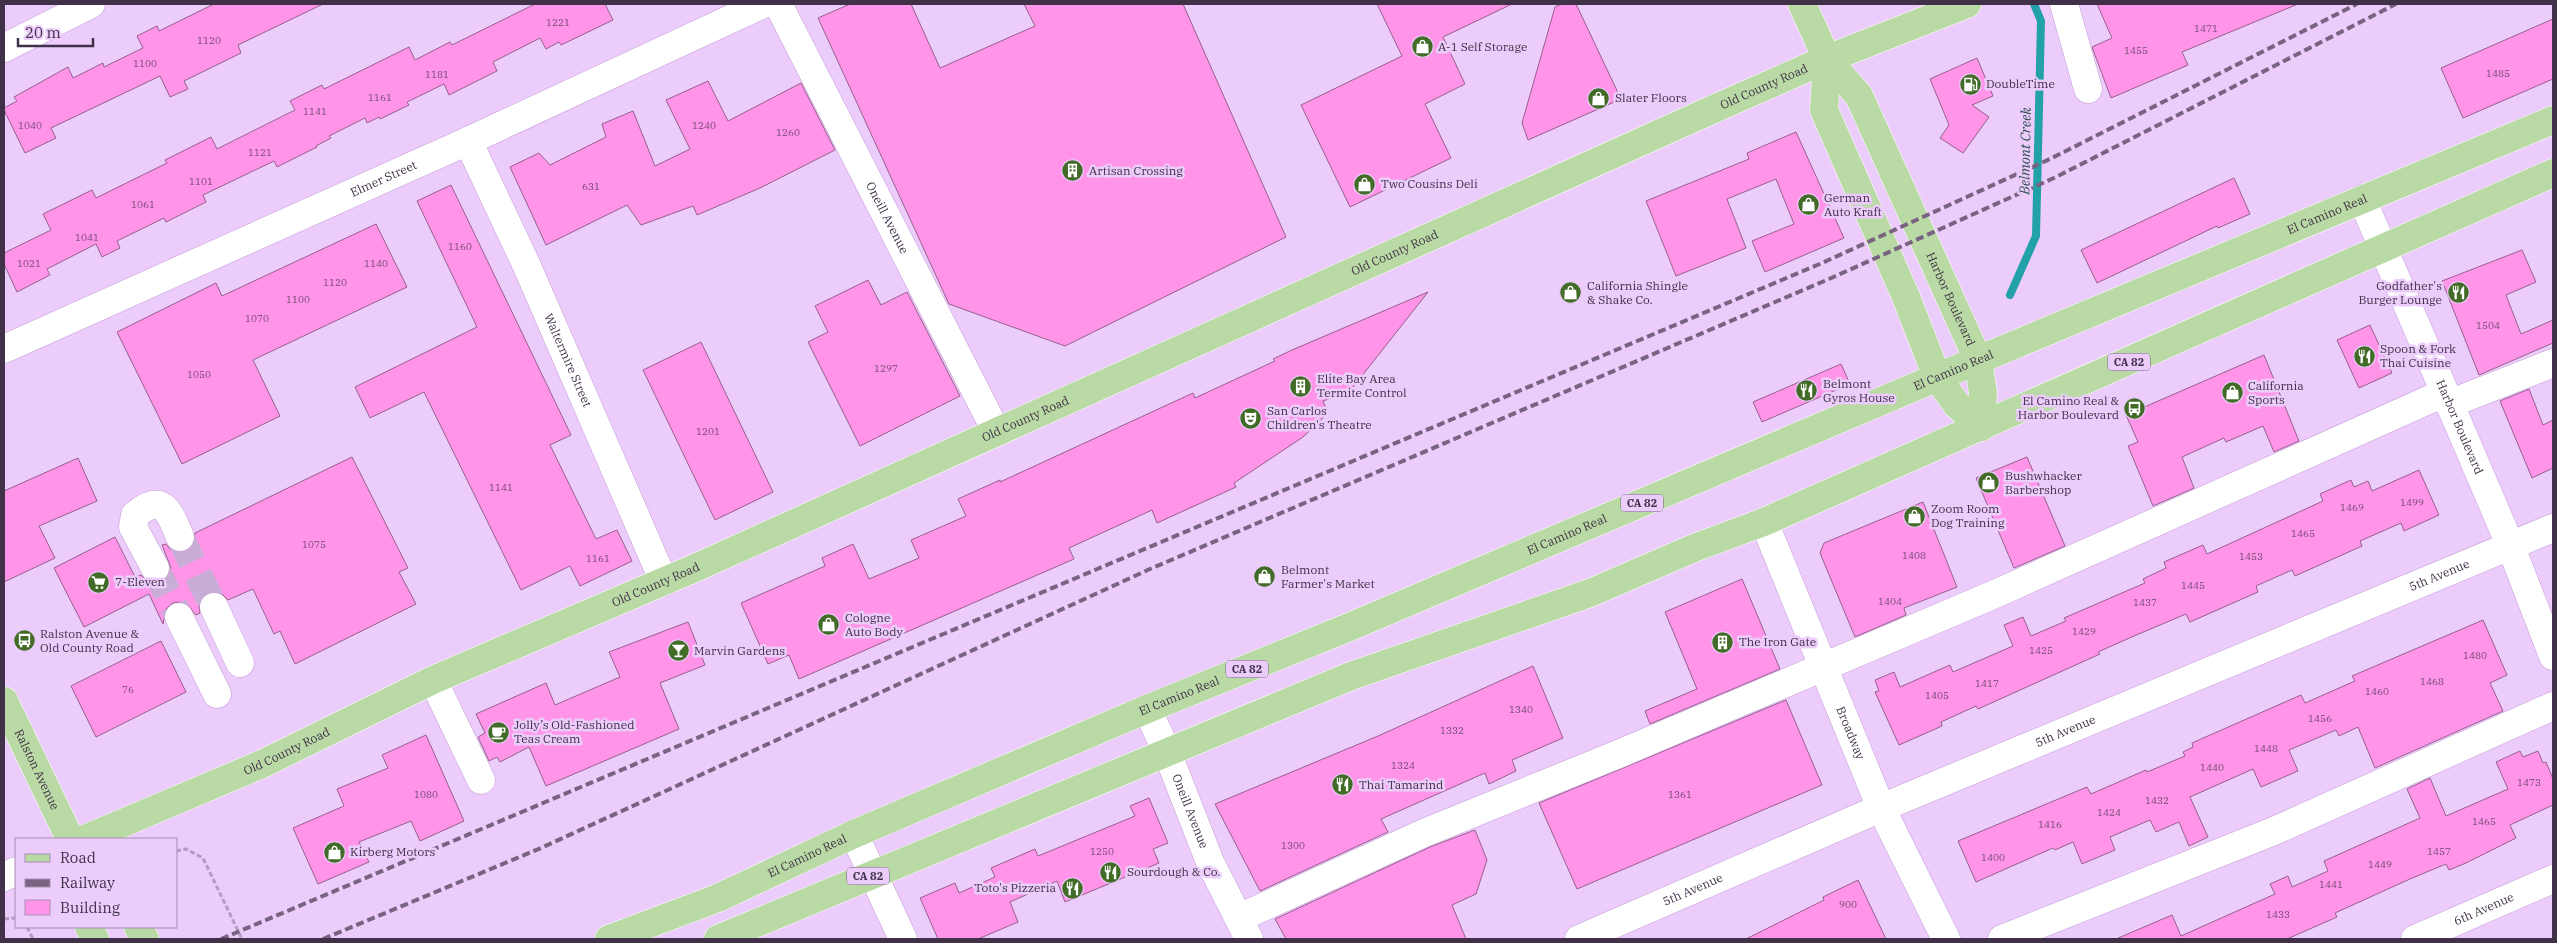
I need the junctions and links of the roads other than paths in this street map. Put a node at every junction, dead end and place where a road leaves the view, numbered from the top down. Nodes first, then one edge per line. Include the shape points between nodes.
1 (91, 4) edge
2 (763, 4) edge
3 (778, 4) edge
4 (1802, 4) edge
5 (1967, 4) edge
6 (2064, 4) edge
7 (4, 48) edge
8 (1827, 59) junction
9 (2088, 90) dead end
10 (2553, 120) edge
11 (468, 141) junction
12 (2553, 173) edge
13 (2362, 199) junction
14 (2384, 248) junction
15 (4, 349) edge
16 (1978, 360) junction
17 (2553, 363) edge
18 (1937, 377) junction
19 (2446, 398) junction
20 (1982, 427) junction
21 (996, 431) junction
22 (1764, 522) junction
23 (2553, 528) edge
24 (180, 537) tunnel mouth
25 (2511, 547) junction
26 (155, 568) tunnel mouth
27 (664, 582) junction
28 (214, 607) tunnel mouth
29 (179, 617) tunnel mouth
30 (2553, 656) edge
31 (240, 663) dead end
32 (1825, 667) junction
33 (433, 680) junction
34 (217, 694) dead end
35 (4, 701) edge
36 (2553, 706) edge
37 (1147, 709) junction
38 (1167, 752) junction
39 (481, 780) dead end
40 (1881, 808) junction
41 (854, 834) junction
42 (70, 838) edge
43 (87, 838) edge
44 (872, 874) junction
45 (2553, 879) edge
46 (139, 928) edge
47 (1244, 928) edge
48 (145, 939) edge
49 (610, 939) edge
50 (718, 939) edge
51 (903, 939) edge
52 (1579, 939) edge
53 (1946, 939) edge
54 (2002, 939) edge
55 (2415, 939) edge

1 - 7 street
2 - 11 street, Elmer Street
3 - 21 street, Oneill Avenue
4 - 8 main road, Harbor Boulevard
5 - 8 main road, Old County Road
6 - 9 street
8 - 16 main road, Harbor Boulevard via 1859,96
8 - 18 main road, Harbor Boulevard via 1824,110 1906,296
8 - 21 main road, Old County Road
10 - 13 main road, El Camino Real / CA 82
11 - 15 street, Elmer Street
11 - 27 street, Waltermire Street via 526,264
12 - 14 main road, CA 82
13 - 14 street, Harbor Boulevard
13 - 16 main road, El Camino Real / CA 82
14 - 19 street, Harbor Boulevard
14 - 20 main road, CA 82
16 - 18 main road, El Camino Real / CA 82
16 - 20 main road, Harbor Boulevard via 1983,393
17 - 19 street
18 - 20 main road, Harbor Boulevard via 1956,405
18 - 37 main road, El Camino Real / CA 82
19 - 25 street, Harbor Boulevard
19 - 32 street
20 - 22 main road, CA 82
21 - 27 main road, Old County Road
22 - 32 street, Broadway
22 - 38 main road, CA 82 via 1590,593 1351,676
23 - 25 street, 5th Avenue
24 - 26 street via 169,510 158,504 146,506 135,515 133,528
25 - 30 street, Harbor Boulevard
25 - 40 street, 5th Avenue
27 - 33 main road, Old County Road
28 - 31 street
29 - 34 street
32 - 40 street, Broadway
32 - 47 street via 1424,833
33 - 39 street
33 - 43 main road, Old County Road via 295,750
35 - 42 main road, Ralston Avenue
36 - 54 street via 2274,831
37 - 38 street, Oneill Avenue
37 - 41 main road, El Camino Real / CA 82
38 - 44 main road, CA 82
38 - 47 street, Oneill Avenue via 1210,862
40 - 52 street, 5th Avenue
40 - 53 street, Broadway
41 - 44 street
41 - 49 main road, El Camino Real / CA 82 via 718,898
44 - 50 main road, CA 82
44 - 51 street
45 - 55 street, 6th Avenue
46 - 48 main road

